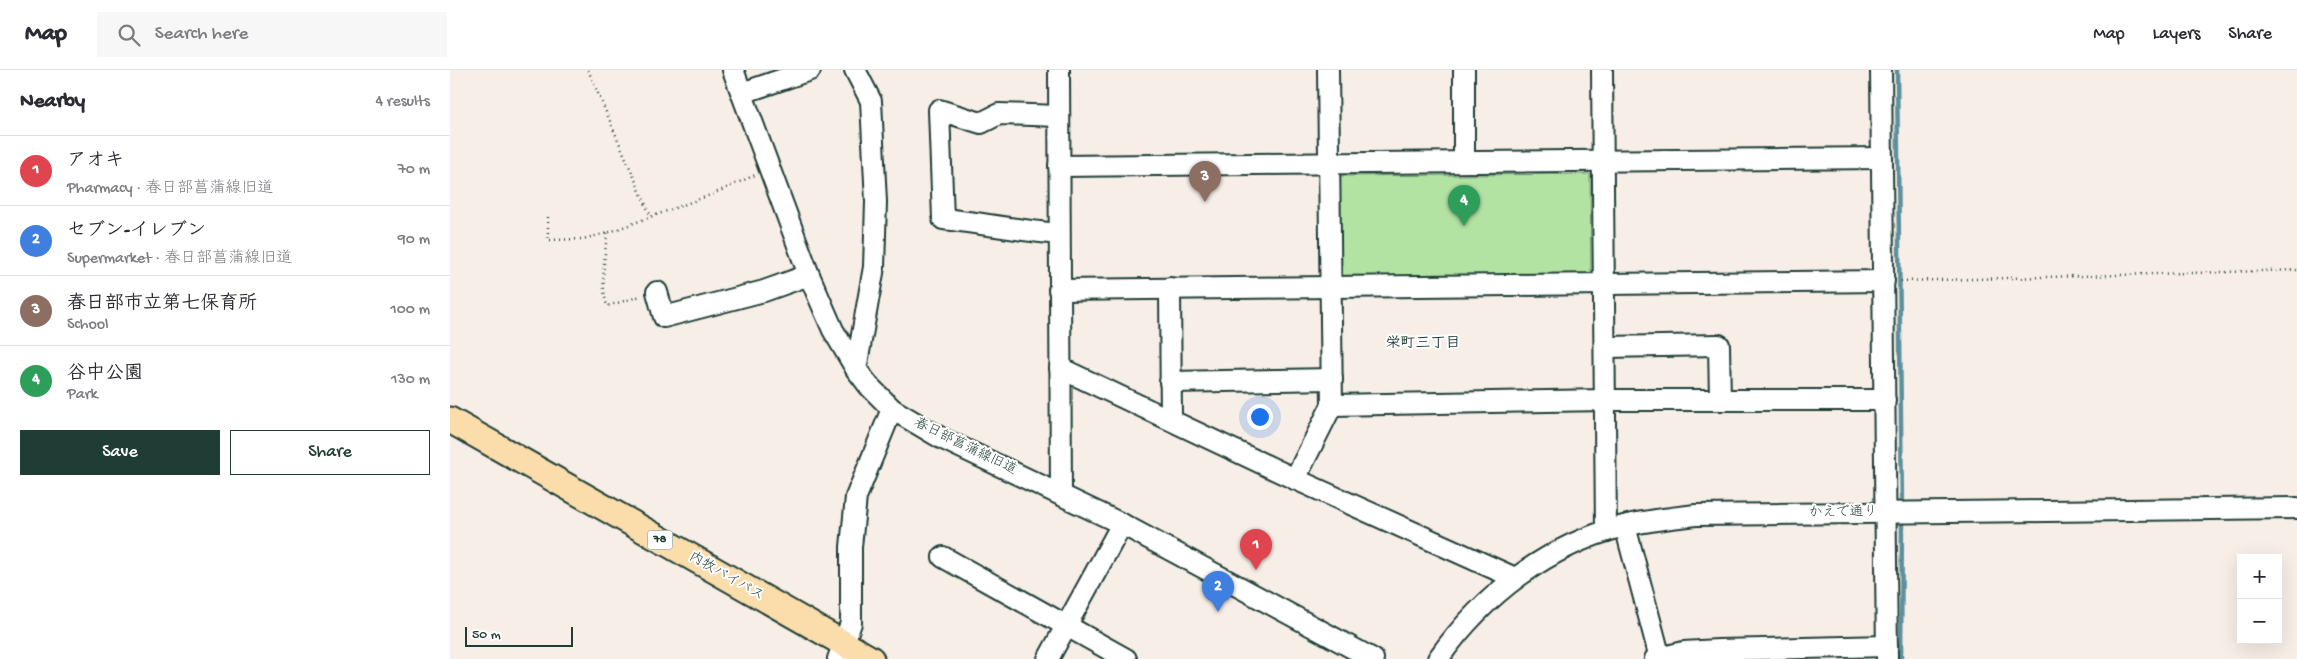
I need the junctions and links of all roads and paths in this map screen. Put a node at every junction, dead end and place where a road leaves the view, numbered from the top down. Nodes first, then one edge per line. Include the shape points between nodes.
1 (588, 70) edge
2 (733, 70) edge
3 (810, 70) edge
4 (855, 70) edge
5 (1059, 70) edge
6 (1328, 70) edge
7 (1464, 70) edge
8 (1602, 70) edge
9 (1882, 70) edge
10 (742, 93) junction
11 (1059, 116) junction
12 (1882, 158) junction
13 (1602, 160) junction
14 (1464, 162) junction
15 (1329, 164) junction
16 (1059, 166) junction
17 (769, 169) junction
18 (548, 217) dead end
19 (651, 217) junction
20 (607, 233) junction
21 (1059, 234) junction
22 (2297, 270) edge
23 (810, 275) junction
24 (1884, 281) junction
25 (1605, 285) junction
26 (1331, 286) junction
27 (1170, 288) junction
28 (1059, 290) junction
29 (658, 292) joint
30 (1605, 347) junction
31 (1060, 368) junction
32 (856, 369) junction
33 (1332, 379) junction
34 (1170, 382) junction
35 (1606, 400) junction
36 (1720, 400) junction
37 (1885, 400) junction
38 (1332, 405) junction
39 (892, 409) junction
40 (450, 420) edge
41 (1171, 420) junction
42 (1295, 479) junction
43 (1061, 494) junction
44 (2297, 508) edge
45 (1887, 513) junction
46 (1122, 524) junction
47 (1625, 526) junction
48 (1606, 531) junction
49 (943, 557) dead end
50 (1515, 578) junction
51 (1066, 626) junction
52 (841, 652) edge
53 (1887, 652) edge
54 (1658, 658) edge
55 (871, 659) edge
56 (1048, 659) edge
57 (1126, 659) edge
58 (1373, 659) edge
59 (1438, 659) edge

1 - 19 path
2 - 10 street, 春日部菖蒲線旧道
3 - 10 street
4 - 32 street via 871,101 876,202 874,267
5 - 11 street
6 - 15 street
7 - 14 street
8 - 13 street
9 - 12 street
10 - 17 street, 春日部菖蒲線旧道
11 - 16 street
11 - 21 street via 999,114 981,123 939,110 942,219
12 - 13 street
12 - 24 street
13 - 14 street
13 - 25 street
14 - 15 street
15 - 16 street
15 - 26 street
16 - 21 street
17 - 19 path
17 - 23 street, 春日部菖蒲線旧道
18 - 20 path via 548,240 583,239
19 - 20 path
20 - 29 path via 603,274 607,306
21 - 28 street
22 - 24 path
23 - 29 street via 664,317
23 - 32 street, 春日部菖蒲線旧道 via 833,330
24 - 25 street
24 - 37 street
25 - 26 street
25 - 30 street
26 - 27 street
26 - 33 street
27 - 28 street
27 - 34 street
28 - 31 street
30 - 35 street
30 - 36 street via 1719,345
31 - 41 street
31 - 43 street
32 - 39 street, 春日部菖蒲線旧道
33 - 34 street
33 - 38 street
34 - 41 street
35 - 36 street
35 - 38 street
35 - 48 street
36 - 37 street
37 - 45 street
38 - 42 street
39 - 43 street, 春日部菖蒲線旧道 via 941,438
39 - 52 street via 856,497 851,547 851,623
40 - 52 main road, 内牧バイパス / 78
41 - 42 street
42 - 50 street
43 - 46 street, 春日部菖蒲線旧道
44 - 45 street, かえで通り
45 - 47 street, かえで通り via 1696,515
45 - 53 street
46 - 51 street
46 - 58 street, 春日部菖蒲線旧道
47 - 48 street, かえで通り
47 - 54 street
48 - 50 street, かえで通り via 1562,550
49 - 51 street
50 - 59 street, かえで通り via 1477,611
51 - 56 street
51 - 57 street
52 - 55 main road, 内牧バイパス / 78
53 - 54 street via 1718,650 1684,652

